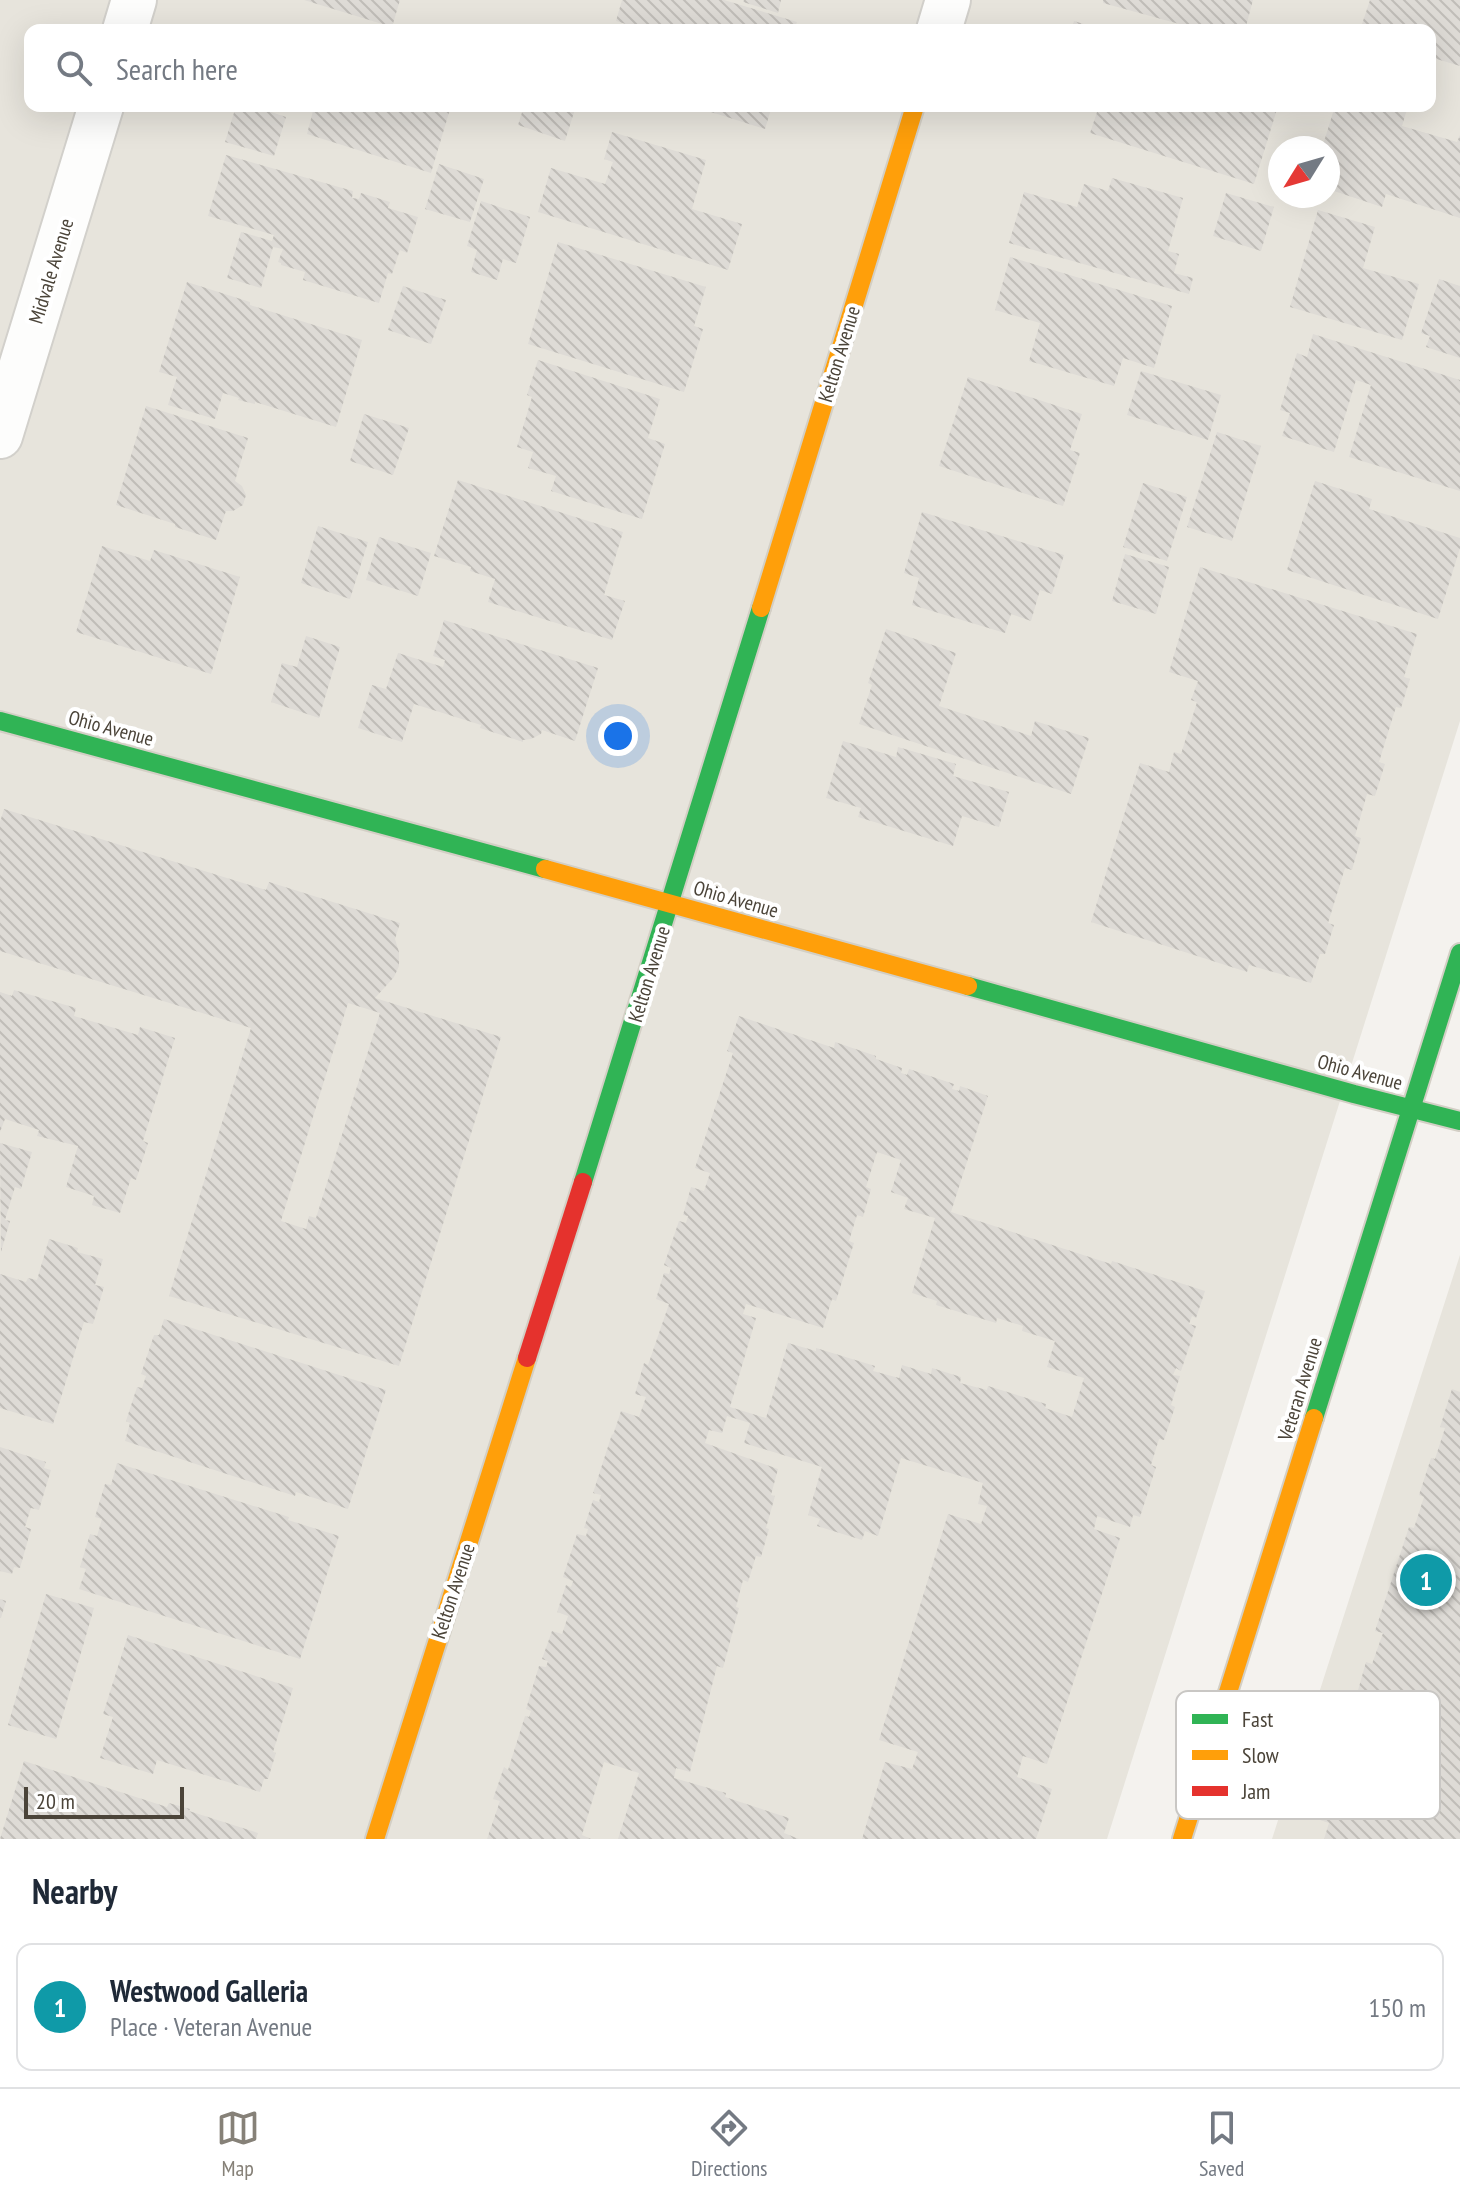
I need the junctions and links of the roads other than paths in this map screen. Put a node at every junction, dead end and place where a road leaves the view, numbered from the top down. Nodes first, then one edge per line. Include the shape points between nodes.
1 (134, 0) edge
2 (948, 0) edge
3 (127, 24) edge
4 (941, 24) edge
5 (99, 112) edge
6 (913, 112) edge
7 (0, 436) edge
8 (0, 721) edge
9 (671, 903) junction
10 (1460, 953) edge
11 (1412, 1108) junction
12 (1460, 1121) edge
13 (1229, 1691) edge
14 (1188, 1819) edge
15 (375, 1839) edge
16 (1182, 1839) edge

1 - 3 street
2 - 4 street
5 - 7 street, Midvale Avenue
6 - 9 street, Kelton Avenue
8 - 9 street, Ohio Avenue
9 - 11 street, Ohio Avenue
9 - 15 street, Kelton Avenue
10 - 11 street, Veteran Avenue
11 - 12 street, Ohio Avenue
11 - 13 street, Veteran Avenue
14 - 16 street, Veteran Avenue

